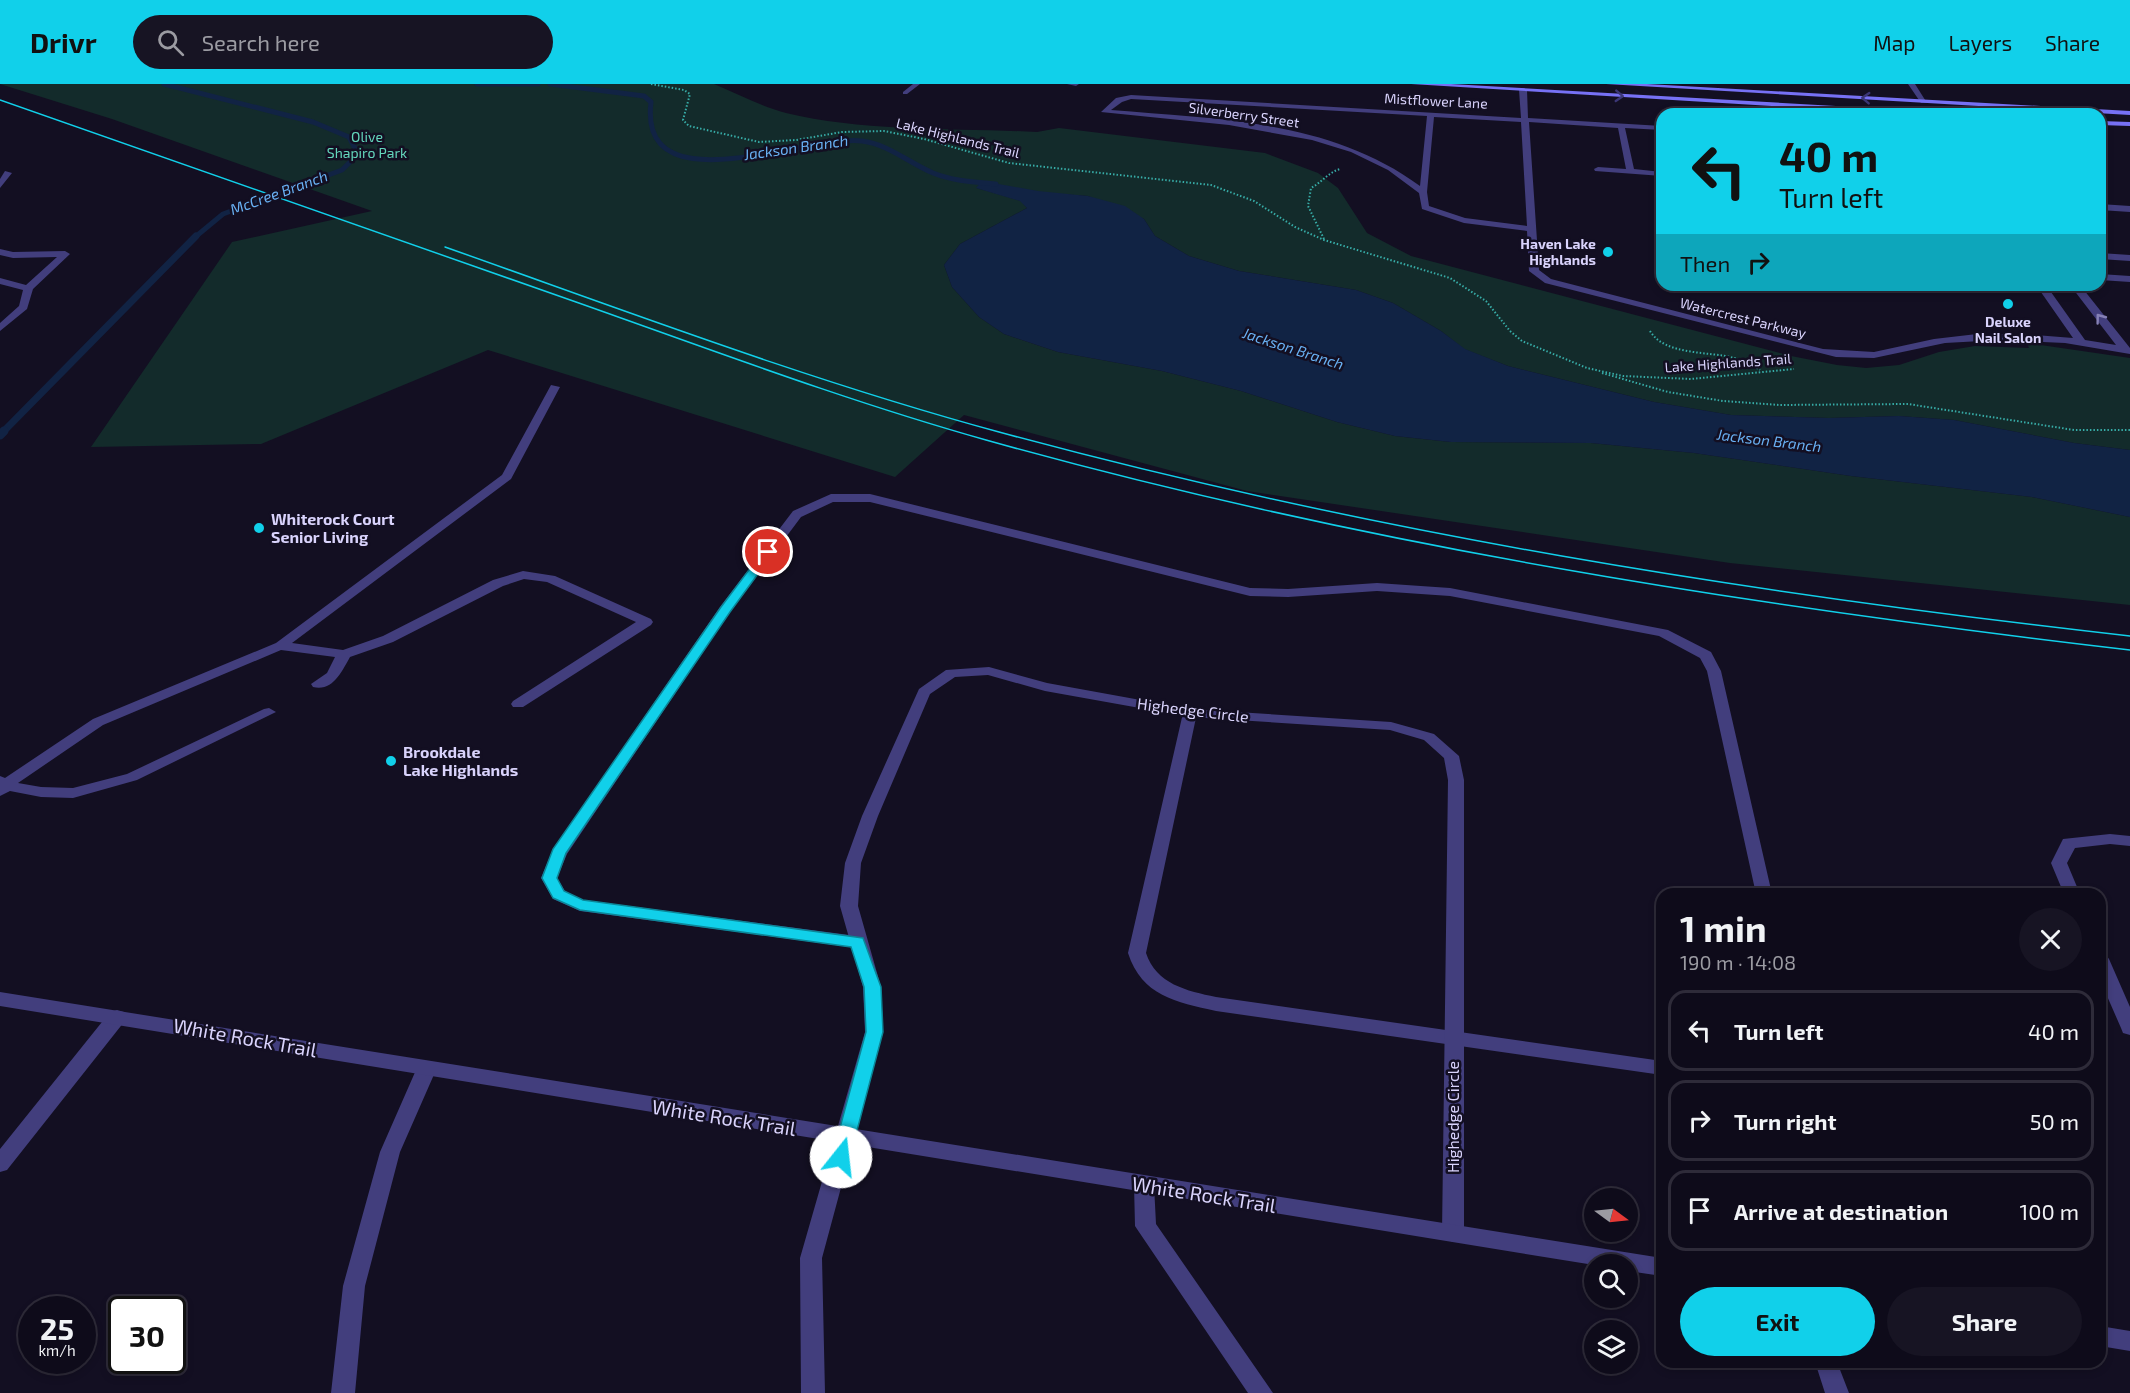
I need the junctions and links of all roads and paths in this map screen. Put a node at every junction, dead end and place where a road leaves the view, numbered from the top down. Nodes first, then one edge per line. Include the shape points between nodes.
1 (651, 84) edge
2 (917, 84) edge
3 (1070, 84) edge
4 (1075, 84) edge
5 (1414, 84) edge
6 (1609, 84) edge
7 (1911, 84) edge
8 (1522, 87) edge
9 (905, 93) dead end
10 (1924, 101) junction
11 (1842, 108) edge
12 (1929, 108) edge
13 (2044, 108) edge
14 (1105, 112) joint
15 (2106, 112) edge
16 (2130, 113) edge
17 (1431, 115) junction
18 (1524, 120) junction
19 (2106, 123) edge
20 (2130, 124) edge
21 (1621, 125) junction
22 (1656, 128) edge
23 (1385, 164) junction
24 (1598, 169) dead end
25 (1631, 171) junction
26 (8, 173) dead end
27 (1656, 173) edge
28 (0, 186) edge
29 (1423, 192) junction
30 (2106, 207) edge
31 (2130, 208) edge
32 (1531, 229) junction
33 (1324, 240) junction
34 (0, 252) edge
35 (13, 255) junction
36 (2106, 256) edge
37 (2130, 258) edge
38 (0, 265) edge
39 (2106, 277) edge
40 (2130, 279) edge
41 (0, 281) edge
42 (28, 288) junction
43 (2045, 291) edge
44 (2080, 291) edge
45 (0, 328) edge
46 (2081, 342) junction
47 (2127, 351) edge
48 (1587, 368) junction
49 (1801, 369) dead end
50 (555, 387) dead end
51 (2130, 430) edge
52 (280, 646) junction
53 (344, 654) junction
54 (318, 684) dead end
55 (518, 704) dead end
56 (268, 712) dead end
57 (1190, 713) junction
58 (2, 786) edge
59 (2130, 841) edge
60 (1763, 888) edge
61 (2069, 888) edge
62 (857, 942) junction
63 (2106, 973) edge
64 (0, 999) edge
65 (117, 1017) junction
66 (2130, 1028) edge
67 (1452, 1037) junction
68 (1656, 1067) edge
69 (426, 1070) junction
70 (846, 1137) junction
71 (0, 1164) edge
72 (1144, 1185) junction
73 (1453, 1233) junction
74 (1656, 1266) edge
75 (2106, 1337) edge
76 (2130, 1341) edge
77 (1828, 1368) edge
78 (343, 1393) edge
79 (813, 1393) edge
80 (1262, 1393) edge
81 (1837, 1393) edge

1 - 33 path, Lake Highlands Trail via 690,94 683,120 689,126 731,137 780,142 842,132 884,131 1009,163 1189,181 1254,201
2 - 9 street
3 - 4 street
5 - 8 main road
10 -> 6 main road
7 - 10 street
8 -> 11 main road
8 - 18 street, Watercrest Parkway
10 - 12 main road
10 - 13 main road
14 - 17 street, Mistflower Lane via 1131,96
14 - 23 street, Silverberry Street via 1294,134
15 - 16 main road
17 - 18 street, Mistflower Lane
17 - 29 street
18 - 21 street, Mistflower Lane
18 - 32 street, Watercrest Parkway
19 - 20 main road
21 - 22 street, Mistflower Lane
21 - 25 street
23 - 29 street, Silverberry Street
23 - 33 path via 1332,171 1311,188 1308,206
24 - 25 street
25 - 27 street
26 - 28 street
29 - 32 street, Silverberry Street via 1425,207 1445,216 1475,224
30 - 31 street
32 - 46 street, Watercrest Parkway via 1534,271 1548,281 1823,352 1872,355 1923,342 1994,336
33 - 48 path, Lake Highlands Trail via 1450,278 1486,301 1522,341
34 - 35 street
35 - 38 street
35 - 42 street via 65,254
36 - 37 street
39 - 40 street
41 - 42 street
42 - 45 street via 24,307
43 - 46 street
47 -> 44 street
46 - 47 street, Watercrest Parkway
48 - 49 path, Lake Highlands Trail via 1623,376 1681,379
48 - 51 path via 1658,390 1724,401 1810,406 1908,404 2064,429
50 - 52 street via 507,477
52 - 53 street
52 - 58 street via 98,722
53 - 54 street via 333,676
53 - 55 street via 388,639 498,583 524,574 550,579 646,622
56 - 58 street via 132,777 73,793
57 - 62 street, Highedge Circle via 1045,687 989,671 951,673 924,692 853,863 849,906
57 - 67 street, Highedge Circle via 1391,726 1429,737 1451,756 1456,780
57 - 67 street via 1137,953 1139,963 1150,977 1164,989 1216,1004
59 - 61 street via 2069,843 2059,863
60 - 62 street via 1714,671 1706,655 1663,633 1450,592 1377,586 1288,594 1250,592 870,498 831,498 797,514 725,610 559,853 549,878 559,895 580,905
62 - 70 street, Highedge Circle via 872,987 874,1032
63 - 66 street
64 - 65 street, White Rock Trail
65 - 69 street, White Rock Trail
65 - 71 street
67 - 68 street
67 - 73 street, Highedge Circle
69 - 70 street, White Rock Trail
69 - 78 street via 390,1152 354,1286
70 - 72 street, White Rock Trail
70 - 79 street, Highedge Circle via 811,1258
72 - 73 street, White Rock Trail
72 - 80 street via 1146,1226
73 - 74 street, White Rock Trail
75 - 76 street
77 - 81 street

